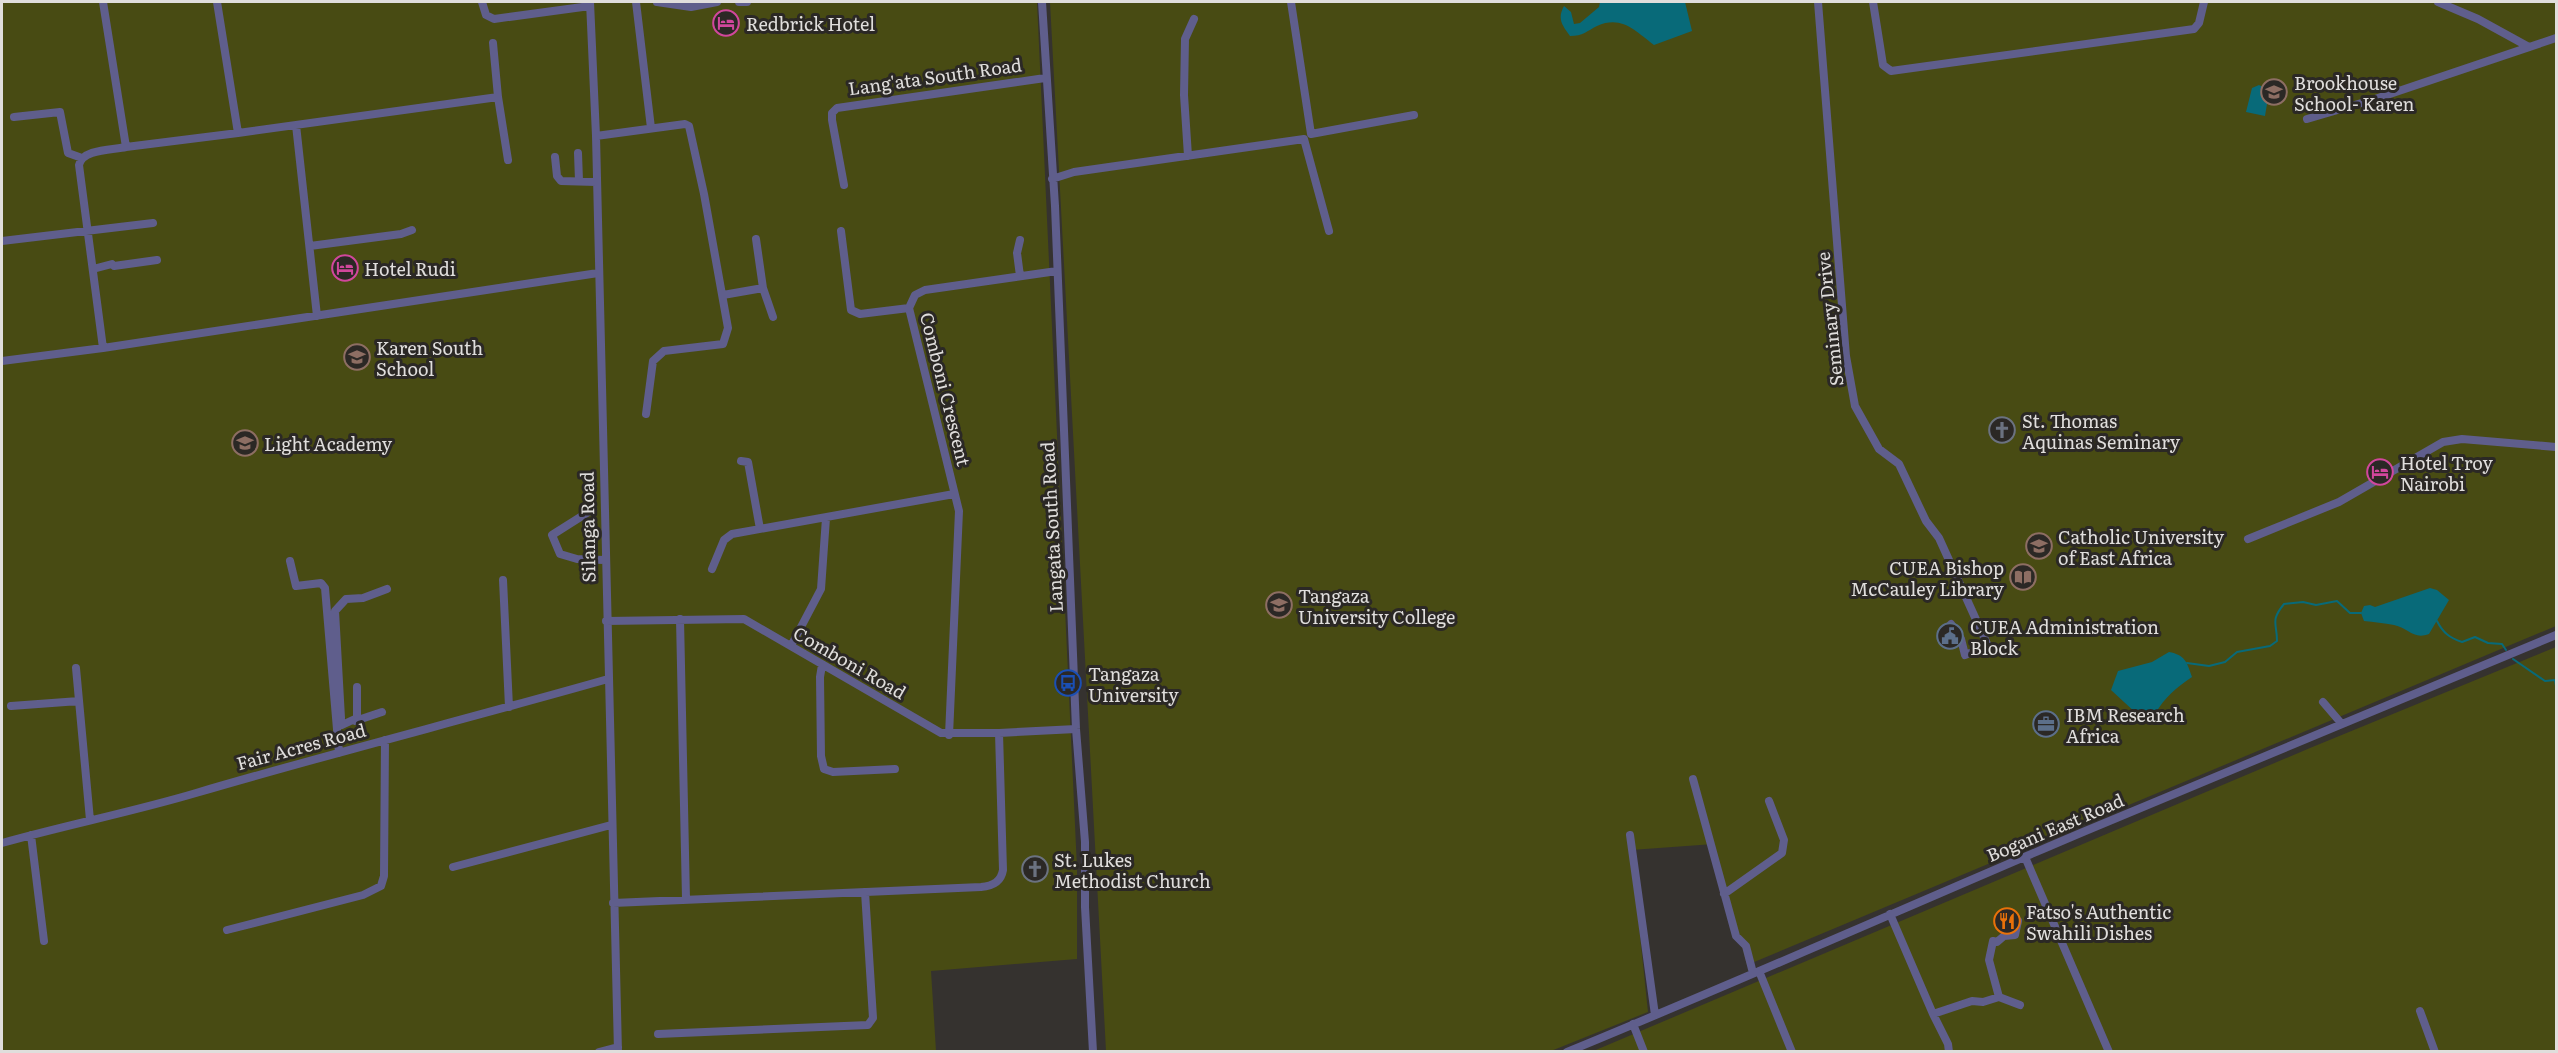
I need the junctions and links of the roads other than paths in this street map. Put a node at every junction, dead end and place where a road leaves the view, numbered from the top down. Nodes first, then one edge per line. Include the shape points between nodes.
1 (103, 2) edge
2 (217, 2) edge
3 (482, 2) edge
4 (636, 2) edge
5 (657, 2) edge
6 (717, 2) edge
7 (1042, 2) edge
8 (1291, 2) edge
9 (1818, 2) edge
10 (1874, 2) edge
11 (2204, 2) edge
12 (2438, 2) edge
13 (590, 4) edge
14 (1194, 19) dead end
15 (2556, 38) edge
16 (493, 43) dead end
17 (2529, 47) junction
18 (1046, 78) junction
19 (498, 97) junction
20 (1413, 114) dead end
21 (14, 117) dead end
22 (2307, 119) dead end
23 (296, 125) junction
24 (651, 128) junction
25 (238, 132) junction
26 (596, 136) junction
27 (126, 147) junction
28 (578, 153) dead end
29 (1188, 156) junction
30 (82, 158) junction
31 (555, 158) dead end
32 (508, 160) dead end
33 (1052, 179) junction
34 (579, 181) junction
35 (596, 182) junction
36 (844, 185) dead end
37 (153, 223) dead end
38 (87, 230) junction
39 (412, 230) dead end
40 (841, 231) dead end
41 (1329, 231) dead end
42 (756, 239) dead end
43 (1020, 240) dead end
44 (2, 241) edge
45 (310, 246) junction
46 (157, 260) dead end
47 (93, 269) junction
48 (1058, 271) junction
49 (598, 273) junction
50 (1020, 276) junction
51 (763, 288) junction
52 (723, 295) junction
53 (909, 308) junction
54 (317, 316) junction
55 (772, 317) dead end
56 (103, 348) junction
57 (2, 361) edge
58 (646, 414) dead end
59 (2556, 447) edge
60 (741, 461) dead end
61 (954, 494) junction
62 (593, 509) dead end
63 (826, 518) junction
64 (760, 529) junction
65 (2248, 539) dead end
66 (604, 560) junction
67 (290, 561) dead end
68 (712, 569) dead end
69 (503, 580) dead end
70 (387, 589) dead end
71 (680, 619) junction
72 (606, 621) junction
73 (1951, 624) dead end
74 (2556, 635) edge
75 (791, 646) junction
76 (822, 664) junction
77 (76, 668) dead end
78 (608, 679) junction
79 (357, 687) dead end
80 (79, 701) junction
81 (2323, 702) dead end
82 (11, 706) dead end
83 (509, 707) junction
84 (382, 712) dead end
85 (355, 721) junction
86 (2341, 723) junction
87 (342, 724) junction
88 (1076, 729) junction
89 (999, 733) junction
90 (949, 735) junction
91 (385, 740) junction
92 (341, 752) junction
93 (895, 769) dead end
94 (1693, 779) dead end
95 (1769, 801) dead end
96 (90, 820) junction
97 (612, 825) junction
98 (31, 835) junction
99 (1630, 835) dead end
100 (2, 843) edge
101 (2025, 857) junction
102 (453, 867) dead end
103 (865, 892) junction
104 (1724, 894) junction
105 (687, 899) junction
106 (613, 903) junction
107 (1890, 914) junction
108 (2018, 921) dead end
109 (227, 930) dead end
110 (44, 941) dead end
111 (1756, 972) junction
112 (1999, 997) junction
113 (2020, 1005) dead end
114 (2420, 1011) dead end
115 (1933, 1014) junction
116 (1655, 1015) junction
117 (1633, 1024) junction
118 (658, 1034) dead end
119 (618, 1049) edge
120 (599, 1052) edge
121 (1094, 1052) edge
122 (1567, 1052) edge
123 (1644, 1052) edge
124 (1792, 1052) edge
125 (1949, 1052) edge
126 (2109, 1052) edge
127 (2435, 1052) edge

1 - 27 street
2 - 25 street
3 - 13 street via 486,15 494,19
4 - 24 street
5 - 6 street via 691,7
7 - 18 street, Langata South Road
8 - 20 street via 1311,134
9 - 73 street, Seminary Drive via 1846,356 1855,406 1880,449 1899,464 1988,646 1965,655
10 - 11 street via 1883,65 1891,71 2194,29
12 - 17 street
13 - 26 street, Silanga Road
14 - 29 street via 1185,39
15 - 17 street
16 - 19 street
17 - 22 street
18 - 33 street, Langata South Road
18 - 36 street, Lang'ata South Road via 837,108 831,120
19 - 23 street
19 - 32 street
21 - 30 street via 60,112 68,153
23 - 25 street
23 - 45 street
24 - 26 street
24 - 52 street via 685,124 691,129
25 - 27 street
26 - 35 street, Silanga Road
27 - 30 street
28 - 34 street
29 - 33 street via 1074,172
29 - 41 street via 1304,139
30 - 38 street via 78,165
31 - 34 street via 559,179
33 - 48 street, Langata South Road
34 - 35 street
35 - 49 street, Silanga Road
37 - 38 street
38 - 44 street
38 - 47 street
39 - 45 street
40 - 53 street via 851,310 860,314
42 - 51 street
43 - 50 street
45 - 54 street
46 - 47 street
47 - 56 street
48 - 50 street, Comboni Crescent
48 - 88 street, Langata South Road
49 - 54 street
49 - 66 street, Silanga Road
50 - 53 street, Comboni Crescent via 925,290 915,295
51 - 52 street
51 - 55 street
52 - 58 street via 728,328 723,344 658,354 653,360
53 - 61 street, Comboni Crescent
54 - 56 street
56 - 57 street
59 - 65 street via 2462,439 2443,441 2339,501
60 - 64 street via 748,462
61 - 63 street
61 - 90 street, Comboni Crescent via 959,511
62 - 66 street via 552,535 560,554
63 - 64 street
63 - 75 street via 822,587
64 - 68 street via 726,538
66 - 72 street, Silanga Road
67 - 92 street via 296,586 321,582 325,588
69 - 83 street
70 - 87 street via 363,598 346,599 335,611
71 - 72 street, Comboni Road
71 - 75 street, Comboni Road via 744,619
71 - 105 street
72 - 78 street, Silanga Road
74 - 86 street, Bogani East Road
75 - 76 street, Comboni Road
76 - 90 street, Comboni Road via 932,729
76 - 93 street via 824,769
77 - 80 street
78 - 83 street, Fair Acres Road
78 - 97 street, Silanga Road
79 - 85 street
80 - 82 street
80 - 96 street
81 - 86 street
83 - 91 street, Fair Acres Road
84 - 85 street
85 - 87 street
86 - 101 street, Bogani East Road
87 - 92 street
88 - 89 street, Comboni Road
88 - 121 street, Langata South Road
89 - 90 street, Comboni Road
89 - 103 street via 1003,870 1000,880 985,887
91 - 92 street, Fair Acres Road
91 - 109 street via 381,886 368,893
92 - 96 street, Fair Acres Road
94 - 104 street
95 - 104 street via 1784,840 1782,854
96 - 98 street, Fair Acres Road
97 - 102 street
97 - 106 street, Silanga Road
98 - 100 street, Fair Acres Road
98 - 110 street
99 - 116 street
101 - 107 street, Bogani East Road
101 - 126 street
103 - 105 street
103 - 118 street via 871,1023
104 - 111 street via 1736,936 1746,946
105 - 106 street
106 - 119 street, Silanga Road
107 - 111 street, Bogani East Road
107 - 115 street
108 - 112 street via 2015,935 1993,941 1989,953
111 - 116 street, Bogani East Road
111 - 124 street
112 - 113 street
112 - 115 street
114 - 127 street
115 - 125 street
116 - 117 street, Bogani East Road
117 - 122 street, Bogani East Road
117 - 123 street
119 - 120 street

